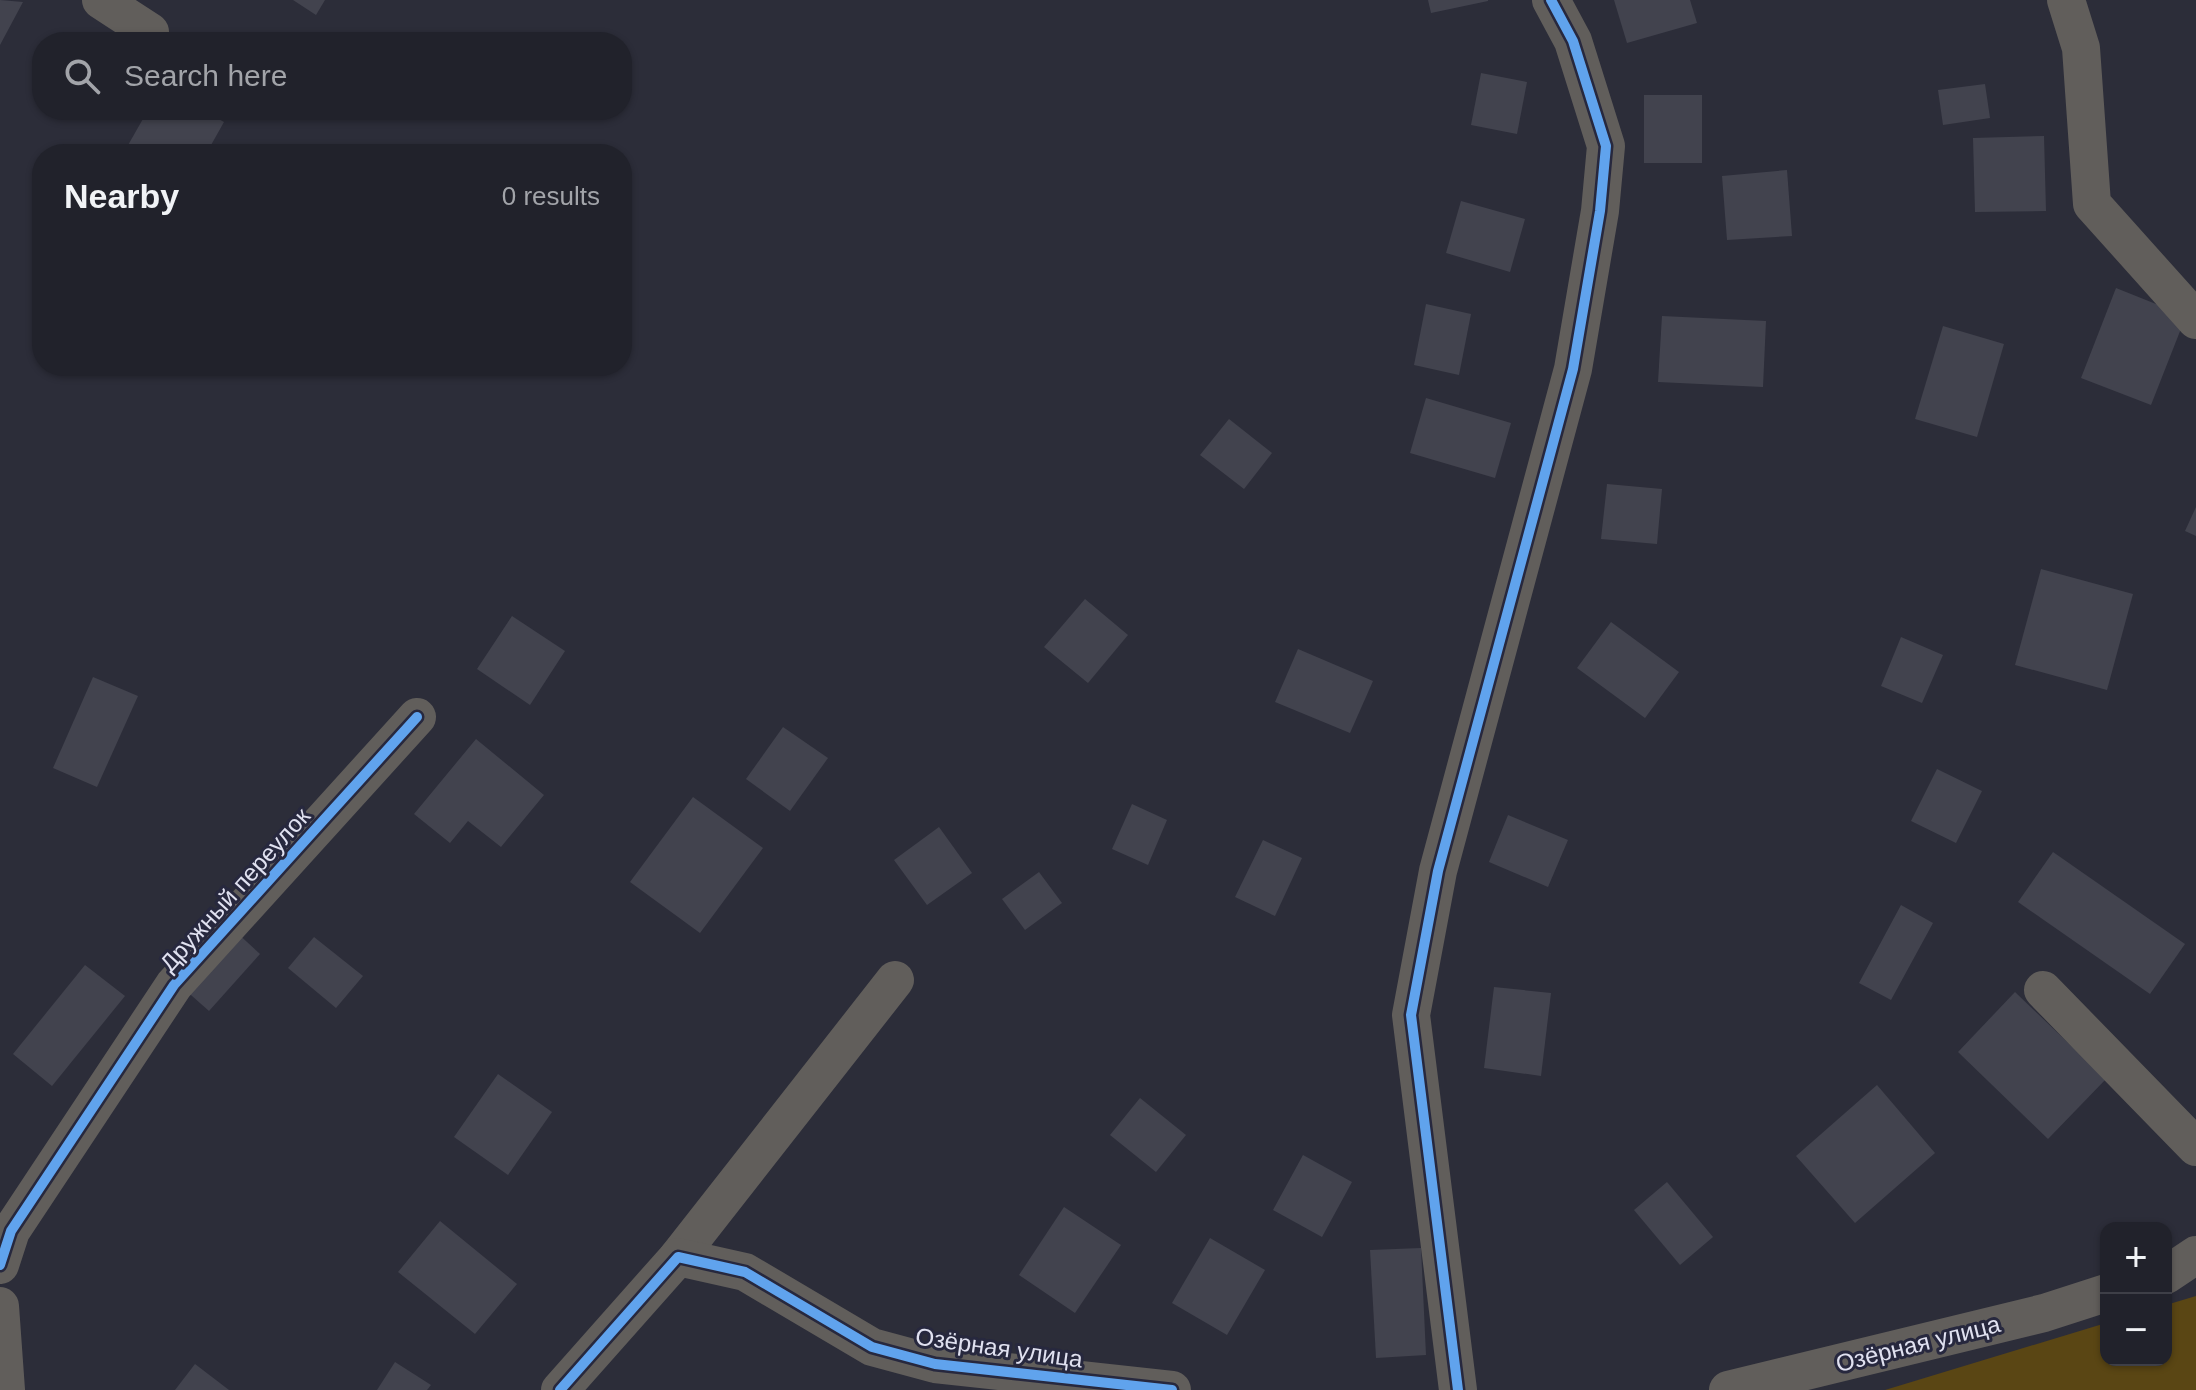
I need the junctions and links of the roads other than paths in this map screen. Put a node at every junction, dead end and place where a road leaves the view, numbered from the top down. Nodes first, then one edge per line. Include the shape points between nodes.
1 (101, 0) edge
2 (1551, 0) edge
3 (2066, 0) edge
4 (150, 32) dead end
5 (2196, 320) edge
6 (417, 717) dead end
7 (895, 980) dead end
8 (2043, 990) dead end
9 (2196, 1147) edge
10 (2196, 1255) edge
11 (678, 1257) junction
12 (0, 1265) edge
13 (2172, 1271) edge
14 (2103, 1294) edge
15 (0, 1306) edge
16 (6, 1390) edge
17 (560, 1390) edge
18 (1172, 1390) edge
19 (1458, 1390) edge
20 (1728, 1390) edge

1 - 4 street
2 - 19 street via 1573,41 1606,146 1600,211 1573,369 1438,871 1411,1015
3 - 5 street via 2081,48 2092,204
6 - 12 street, Дружный переулок via 174,985 11,1231
7 - 11 street
8 - 9 street
10 - 13 street
11 - 17 street
11 - 18 street, Озёрная улица via 745,1272 872,1347 935,1364
14 - 20 street, Озёрная улица
15 - 16 street

